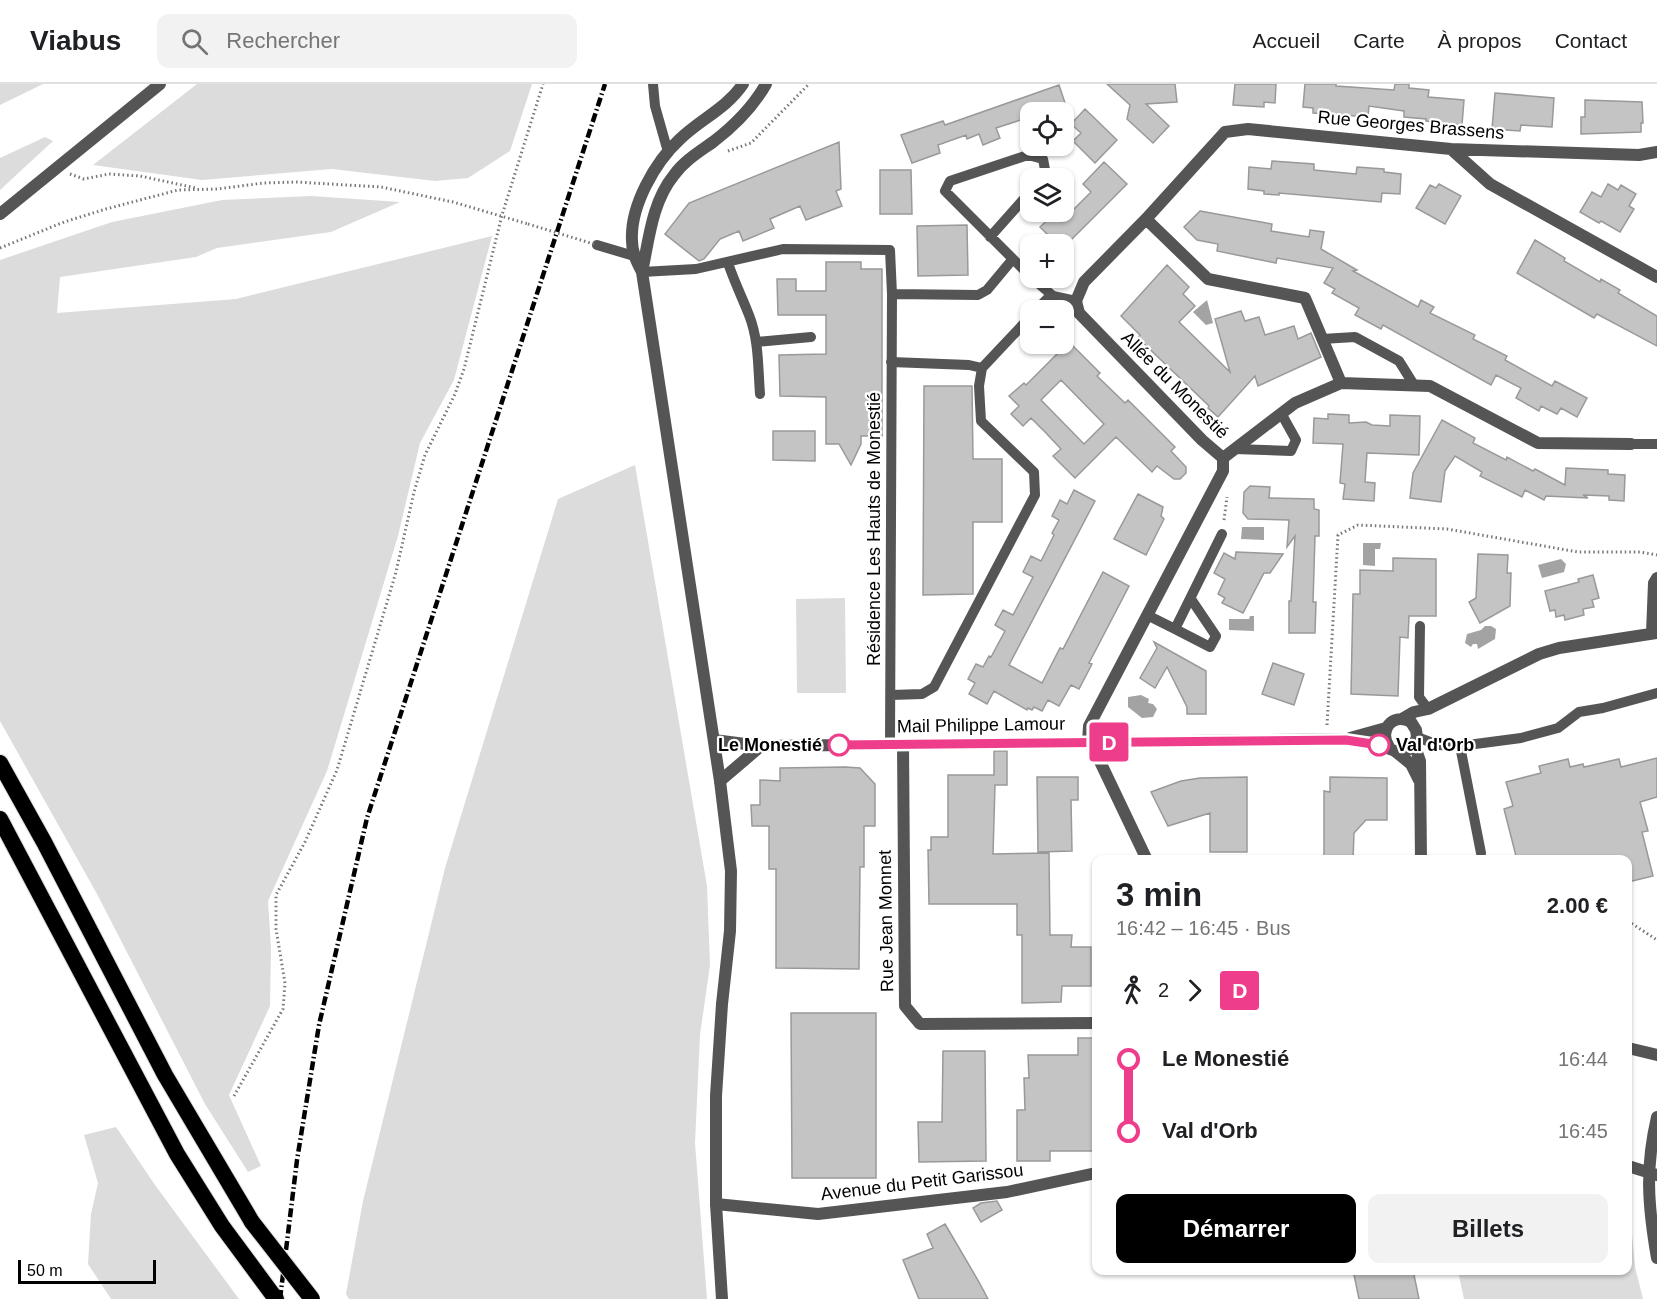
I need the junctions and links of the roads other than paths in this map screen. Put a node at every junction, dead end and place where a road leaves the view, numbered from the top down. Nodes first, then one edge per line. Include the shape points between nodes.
1 (160, 84) edge
2 (653, 84) edge
3 (743, 84) edge
4 (766, 84) edge
5 (1451, 149) junction
6 (668, 152) junction
7 (1657, 152) edge
8 (1044, 168) edge
9 (1020, 203) edge
10 (0, 214) edge
11 (1146, 219) junction
12 (990, 237) junction
13 (597, 245) road end
14 (634, 256) junction
15 (1012, 260) junction
16 (728, 263) junction
17 (1020, 267) edge
18 (642, 272) junction
19 (1657, 277) edge
20 (1044, 288) edge
21 (892, 294) junction
22 (1051, 294) junction
23 (1045, 300) edge
24 (1076, 301) junction
25 (1020, 328) edge
26 (811, 337) dead end
27 (1322, 339) junction
28 (756, 342) junction
29 (891, 362) junction
30 (982, 368) junction
31 (1341, 383) junction
32 (1414, 385) junction
33 (760, 394) dead end
34 (1281, 413) junction
35 (1631, 444) joint
36 (1657, 444) edge
37 (1235, 448) junction
38 (1223, 458) junction
39 (1222, 534) road end
40 (1657, 578) edge
41 (1191, 599) junction
42 (1148, 615) junction
43 (1420, 626) dead end
44 (1175, 629) junction
45 (1654, 633) edge
46 (1657, 693) edge
47 (891, 695) junction
48 (1428, 709) junction
49 (1402, 719) junction
50 (1386, 728) junction
51 (1416, 737) junction
52 (714, 740) junction
53 (1346, 740) junction
54 (1088, 742) junction
55 (896, 744) junction
56 (760, 746) junction
57 (1460, 747) junction
58 (1392, 749) junction
59 (0, 763) edge
60 (720, 781) junction
61 (1420, 784) junction
62 (0, 819) edge
63 (1481, 853) dead end
64 (1145, 855) edge
65 (1422, 855) edge
66 (1092, 1023) edge
67 (1632, 1049) edge
68 (1657, 1055) edge
69 (1657, 1117) edge
70 (1632, 1167) edge
71 (1092, 1174) edge
72 (1652, 1174) edge
73 (716, 1204) junction
74 (1657, 1258) edge
75 (276, 1299) edge
76 (312, 1299) edge
77 (722, 1299) edge

1 - 10 street
2 - 6 lane
3 - 6 street via 730,101 681,137
4 - 18 street via 749,110 673,176 653,217
5 - 7 street, Rue Georges Brassens via 1639,155
5 - 11 street, Rue Georges Brassens via 1248,129 1225,132
5 - 19 street via 1490,184
6 - 14 street via 645,187 636,213
8 - 12 lane via 1042,159 1028,155 950,181 945,191
9 - 12 lane
11 - 24 street via 1084,282
11 - 27 street via 1208,279 1305,298
12 - 15 lane
13 - 14 lane
14 - 18 street
15 - 17 lane
15 - 21 lane via 978,295
16 - 18 lane, Résidence Les Hauts de Monestié
16 - 21 lane, Résidence Les Hauts de Monestié via 783,249 890,250
16 - 28 lane via 750,316
18 - 52 street
20 - 22 lane
21 - 29 lane, Résidence Les Hauts de Monestié
22 - 23 lane
22 - 24 lane
24 - 38 street, Allée du Monestié via 1079,313
25 - 30 lane
26 - 28 lane
27 - 31 street
27 - 32 lane via 1355,337 1399,361
28 - 33 lane
29 - 30 lane
29 - 47 lane, Résidence Les Hauts de Monestié
30 - 47 lane via 981,421 1034,472 1035,495 934,687 922,694
31 - 32 street
31 - 34 street
32 - 35 street via 1430,386 1538,443
34 - 37 street
34 - 37 lane via 1296,440 1291,451
35 - 36 lane
37 - 38 street
38 - 42 street, Allée du Monestié via 1223,471
39 - 41 lane
40 - 45 street
41 - 44 lane
41 - 44 lane via 1216,636 1210,647
42 - 44 lane
42 - 54 street, Allée du Monestié via 1089,726
43 - 48 lane via 1419,697
45 - 48 street via 1539,654
46 - 57 lane via 1579,712 1558,728 1540,733
47 - 55 lane, Résidence Les Hauts de Monestié
48 - 49 street
48 - 51 street
49 - 50 street
49 - 51 street via 1411,722
50 - 53 street, Mail Philippe Lamour
50 - 58 street via 1384,738
51 - 57 lane
51 - 58 street via 1406,751
51 - 61 street
52 - 56 street, Mail Philippe Lamour
52 - 60 street
53 - 54 street, Mail Philippe Lamour
53 - 58 street, Mail Philippe Lamour
54 - 55 street, Mail Philippe Lamour
54 - 64 street
55 - 56 street, Mail Philippe Lamour
55 - 66 street, Rue Jean Monnet via 905,1006 920,1024
56 - 60 street
57 - 63 lane
58 - 61 street via 1412,764
59 - 76 highway, bridge via 194,1128 252,1222
60 - 73 street via 730,872 730,919 716,1096
61 - 65 street
62 - 75 highway via 177,1154 222,1226
67 - 68 street
69 - 72 street
70 - 72 street
71 - 73 street, Avenue du Petit Garissou via 1007,1192 818,1214
72 - 74 street via 1650,1222
73 - 77 street

